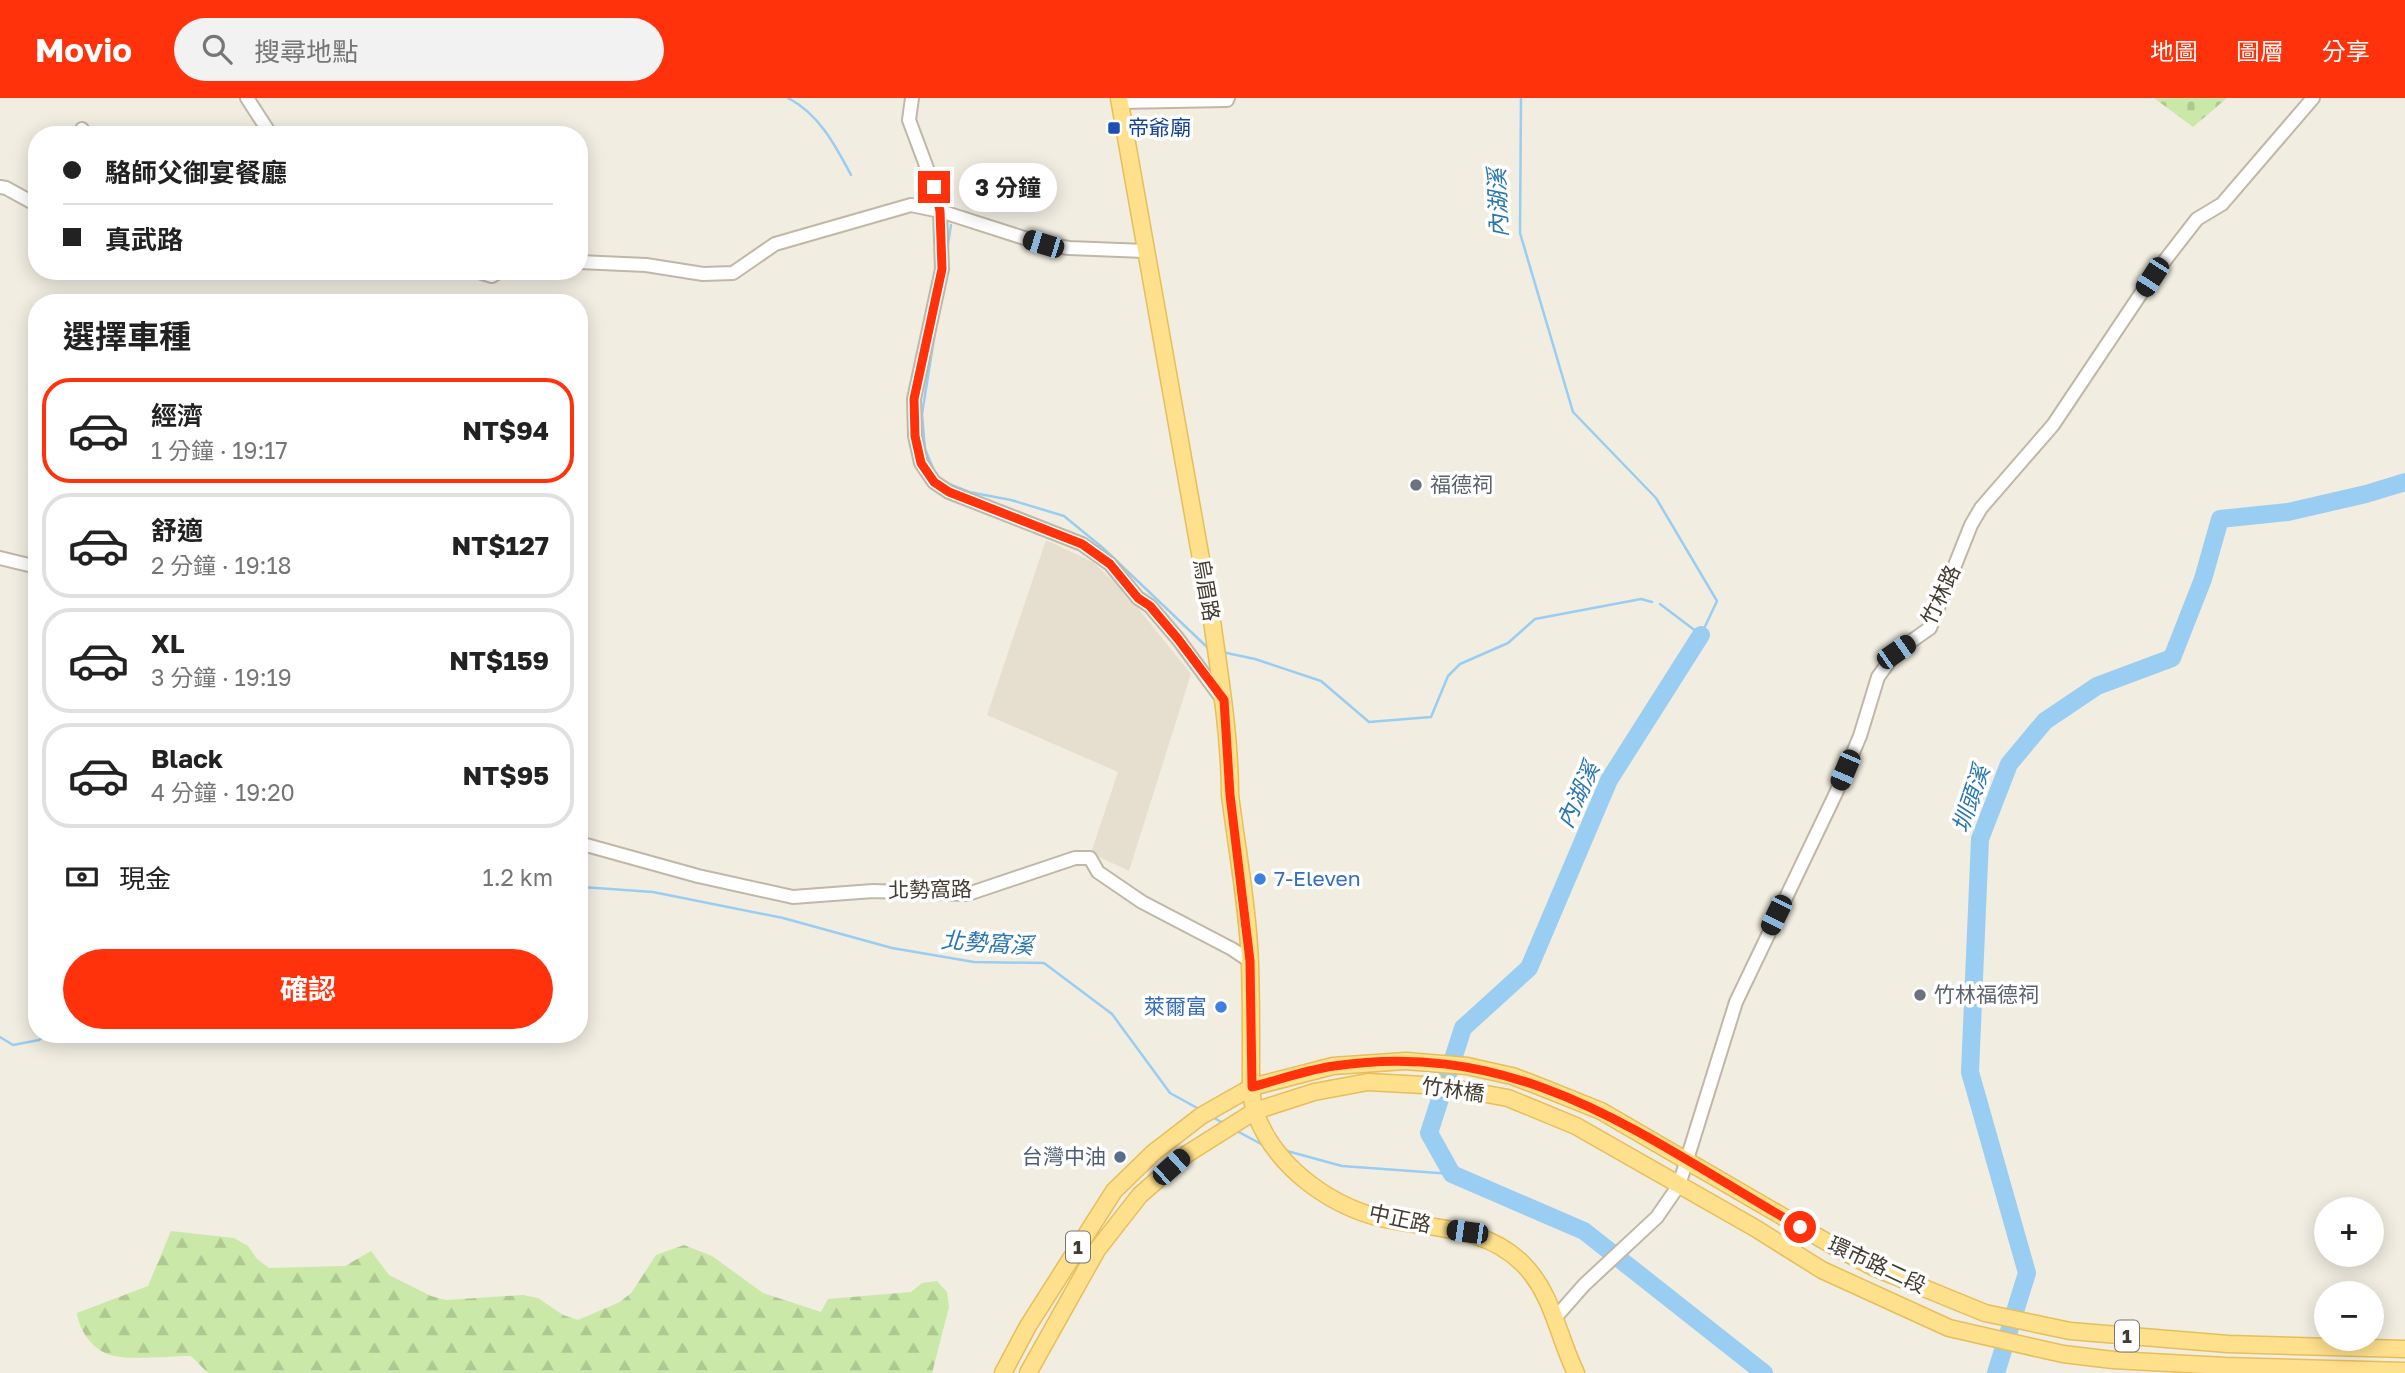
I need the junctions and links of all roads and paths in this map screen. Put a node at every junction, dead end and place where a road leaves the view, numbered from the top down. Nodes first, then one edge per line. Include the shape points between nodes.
1 (247, 98) edge
2 (912, 98) edge
3 (1228, 98) edge
4 (2313, 98) edge
5 (1119, 100) edge
6 (265, 126) edge
7 (0, 187) edge
8 (28, 200) edge
9 (940, 211) junction
10 (1145, 251) junction
11 (588, 262) edge
12 (0, 558) edge
13 (28, 565) edge
14 (1224, 700) junction
15 (588, 845) edge
16 (1250, 961) junction
17 (1511, 1076) joint
18 (1252, 1087) junction
19 (1508, 1098) joint
20 (1255, 1111) junction
21 (1689, 1160) junction
22 (1679, 1185) junction
23 (1555, 1318) junction
24 (2405, 1349) edge
25 (2405, 1371) edge
26 (1003, 1373) edge
27 (1028, 1373) edge
28 (1576, 1373) edge

1 - 6 street
2 - 9 street via 909,120
3 - 5 street
4 - 21 street, 竹林路 via 2222,204 2197,219 2152,277 2053,425 1970,525 1930,628 1896,652 1878,677 1836,793 1735,1002
5 - 10 main road, 烏眉路
7 - 8 street
9 - 10 street via 1043,244
9 - 11 street via 911,205 775,244 733,273
9 - 14 street via 942,269 914,399 921,463 934,482 949,492 1082,544 1110,564 1178,639
10 - 14 main road, 烏眉路
12 - 13 street
14 - 16 main road, 烏眉路
15 - 16 street, 北勢窩路 via 793,897 873,891 968,894 1074,858 1090,858 1098,872 1142,902
16 - 18 main road, 烏眉路
17 - 18 main road, 竹林橋 / 1 via 1467,1066 1406,1061 1333,1066
17 - 21 main road, 環市路二段 / 1 via 1601,1111
18 - 20 main road, 中正路
18 - 26 main road, 1 via 1172,1137 1114,1191
19 - 20 main road, 竹林橋 / 1 via 1442,1086 1368,1082 1314,1092
19 - 22 main road, 環市路二段 / 1 via 1576,1126
20 - 23 main road, 中正路 via 1293,1169 1332,1199 1392,1221 1467,1232 1506,1250 1534,1277
20 - 27 main road, 1 via 1187,1154 1140,1195 1097,1250
21 - 22 street, 竹林路
21 - 24 main road, 環市路二段 / 1 via 1875,1268 1985,1313 2111,1335
22 - 23 street, 竹林路 via 1644,1230
22 - 25 main road, 環市路二段 / 1 via 1822,1270 1949,1328 2015,1345 2112,1360
23 - 28 main road, 中正路

